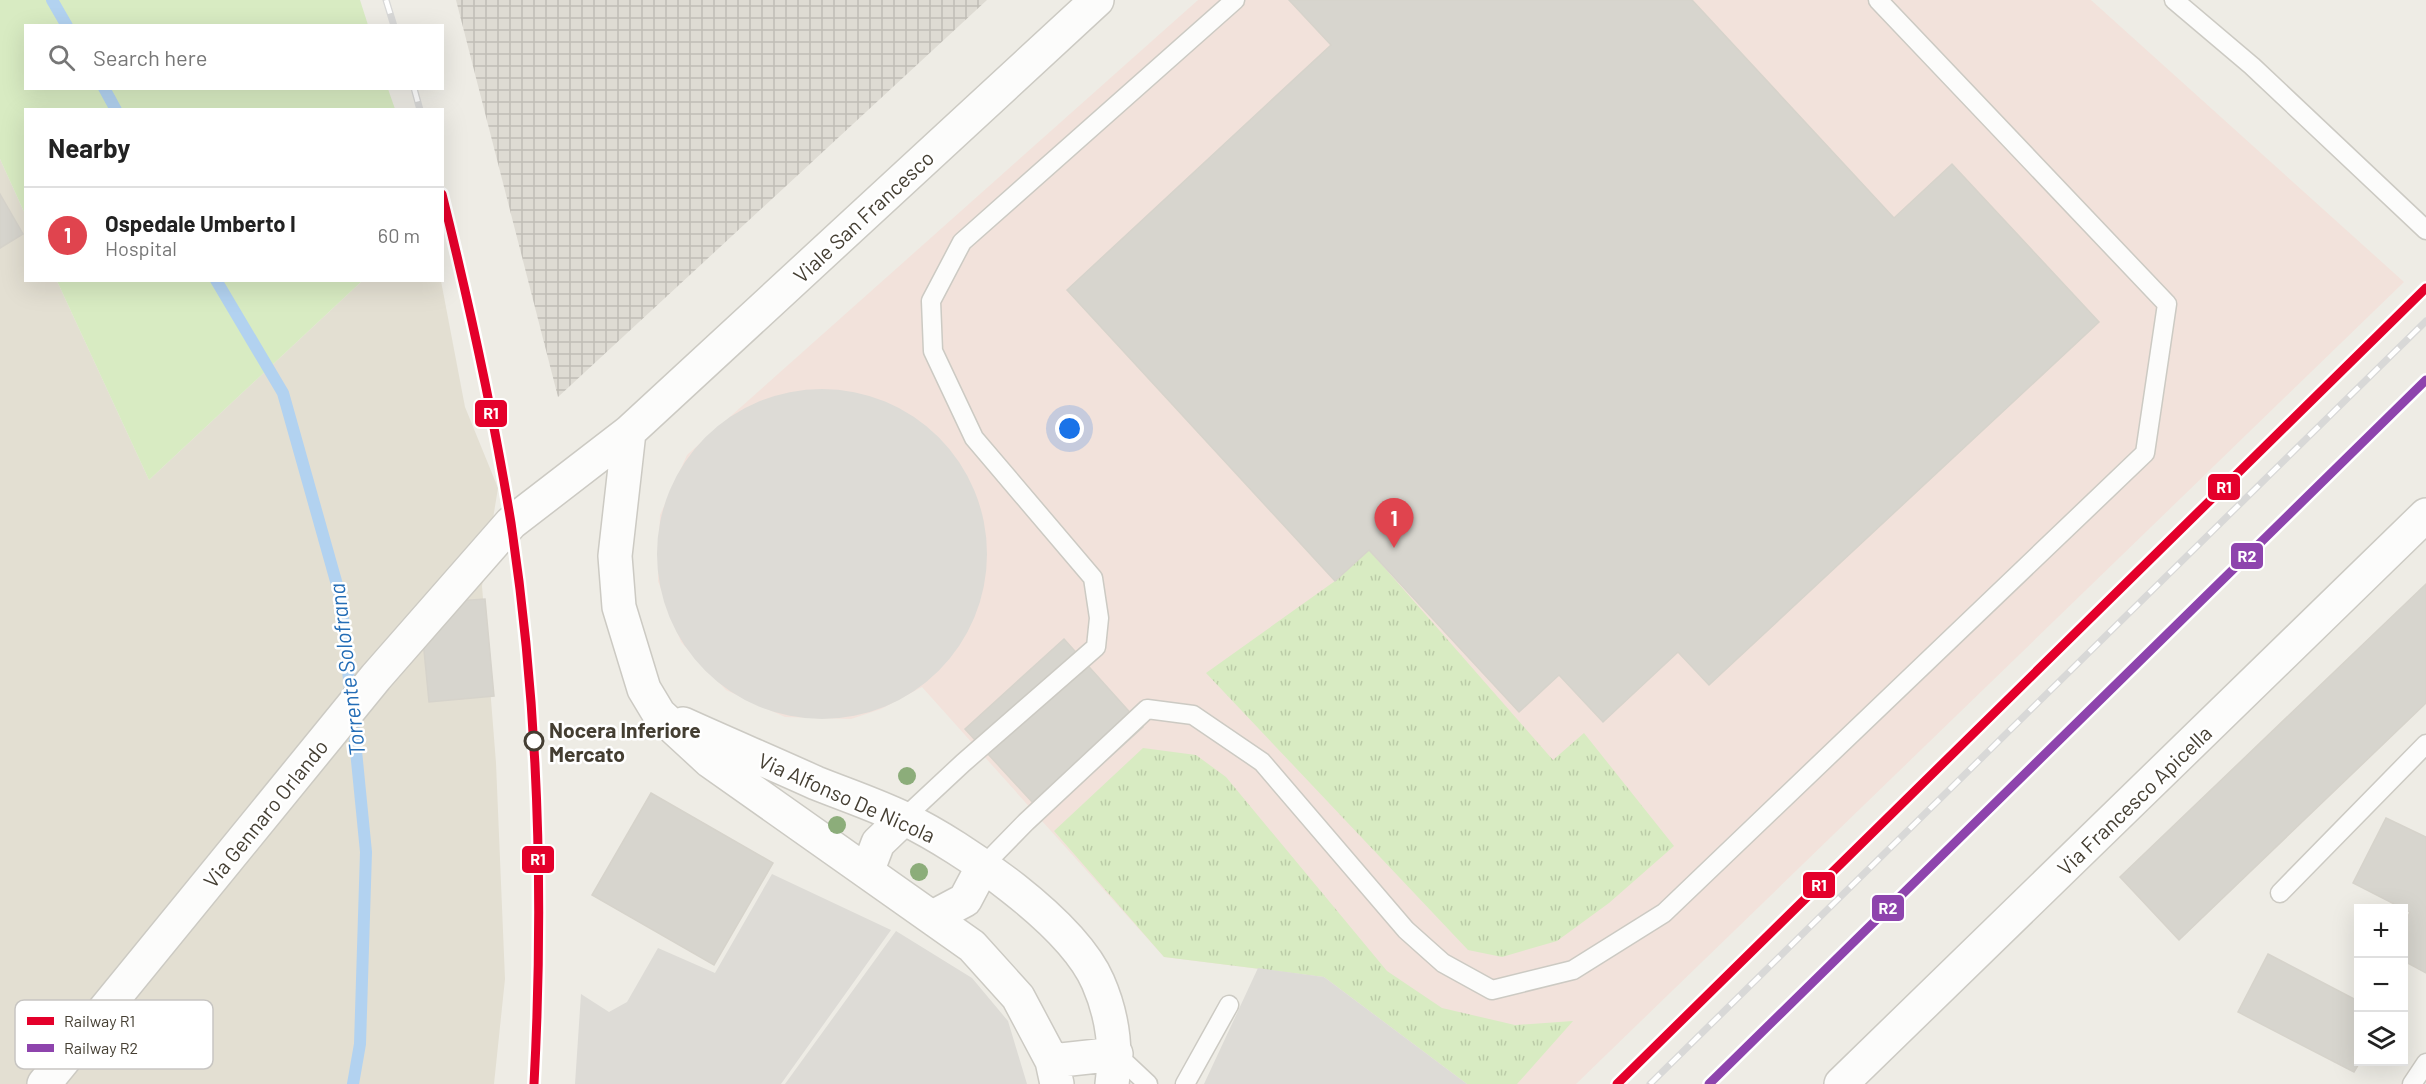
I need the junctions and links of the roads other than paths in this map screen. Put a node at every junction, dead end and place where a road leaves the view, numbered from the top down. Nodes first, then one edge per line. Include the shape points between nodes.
1 (1097, 0) edge
2 (1235, 0) edge
3 (1878, 0) edge
4 (2174, 0) edge
5 (2426, 230) edge
6 (629, 432) junction
7 (2426, 515) edge
8 (659, 714) junction
9 (2426, 744) edge
10 (904, 818) junction
11 (983, 866) junction
12 (867, 872) junction
13 (2280, 893) dead end
14 (933, 917) junction
15 (113, 1000) edge
16 (1228, 1005) dead end
17 (2426, 1063) edge
18 (56, 1069) edge
19 (1114, 1069) edge
20 (1054, 1073) edge
21 (44, 1084) edge
22 (1148, 1084) edge
23 (1185, 1084) edge
24 (1841, 1084) edge
25 (2412, 1084) edge

1 - 6 street, Viale San Francesco
2 - 10 lane via 962,242 931,301 933,351 974,438 1093,578 1099,618 1096,647
3 - 11 lane via 2167,304 2145,453 1664,913 1573,970 1492,990 1443,963 1406,930 1262,762 1193,715 1147,709
4 - 5 lane via 2252,66
6 - 8 street, Via Alfonso De Nicola via 615,556 619,607 644,689
6 - 15 street, Via Gennaro Orlando via 511,523 376,677
7 - 24 street, Via Francesco Apicella
8 - 10 street, Via Alfonso De Nicola
8 - 12 street, Via Alfonso De Nicola via 710,761
9 - 13 lane
10 - 11 street, Via Alfonso De Nicola
10 - 12 street via 878,843
11 - 14 street via 965,900
11 - 19 street, Via Alfonso De Nicola via 1043,912 1097,980 1109,1016
12 - 14 street, Via Alfonso De Nicola
14 - 20 street, Via Alfonso De Nicola via 972,946 1018,997
16 - 23 lane
17 - 25 lane
18 - 21 street, Via Gennaro Orlando
19 - 20 street
19 - 22 lane

